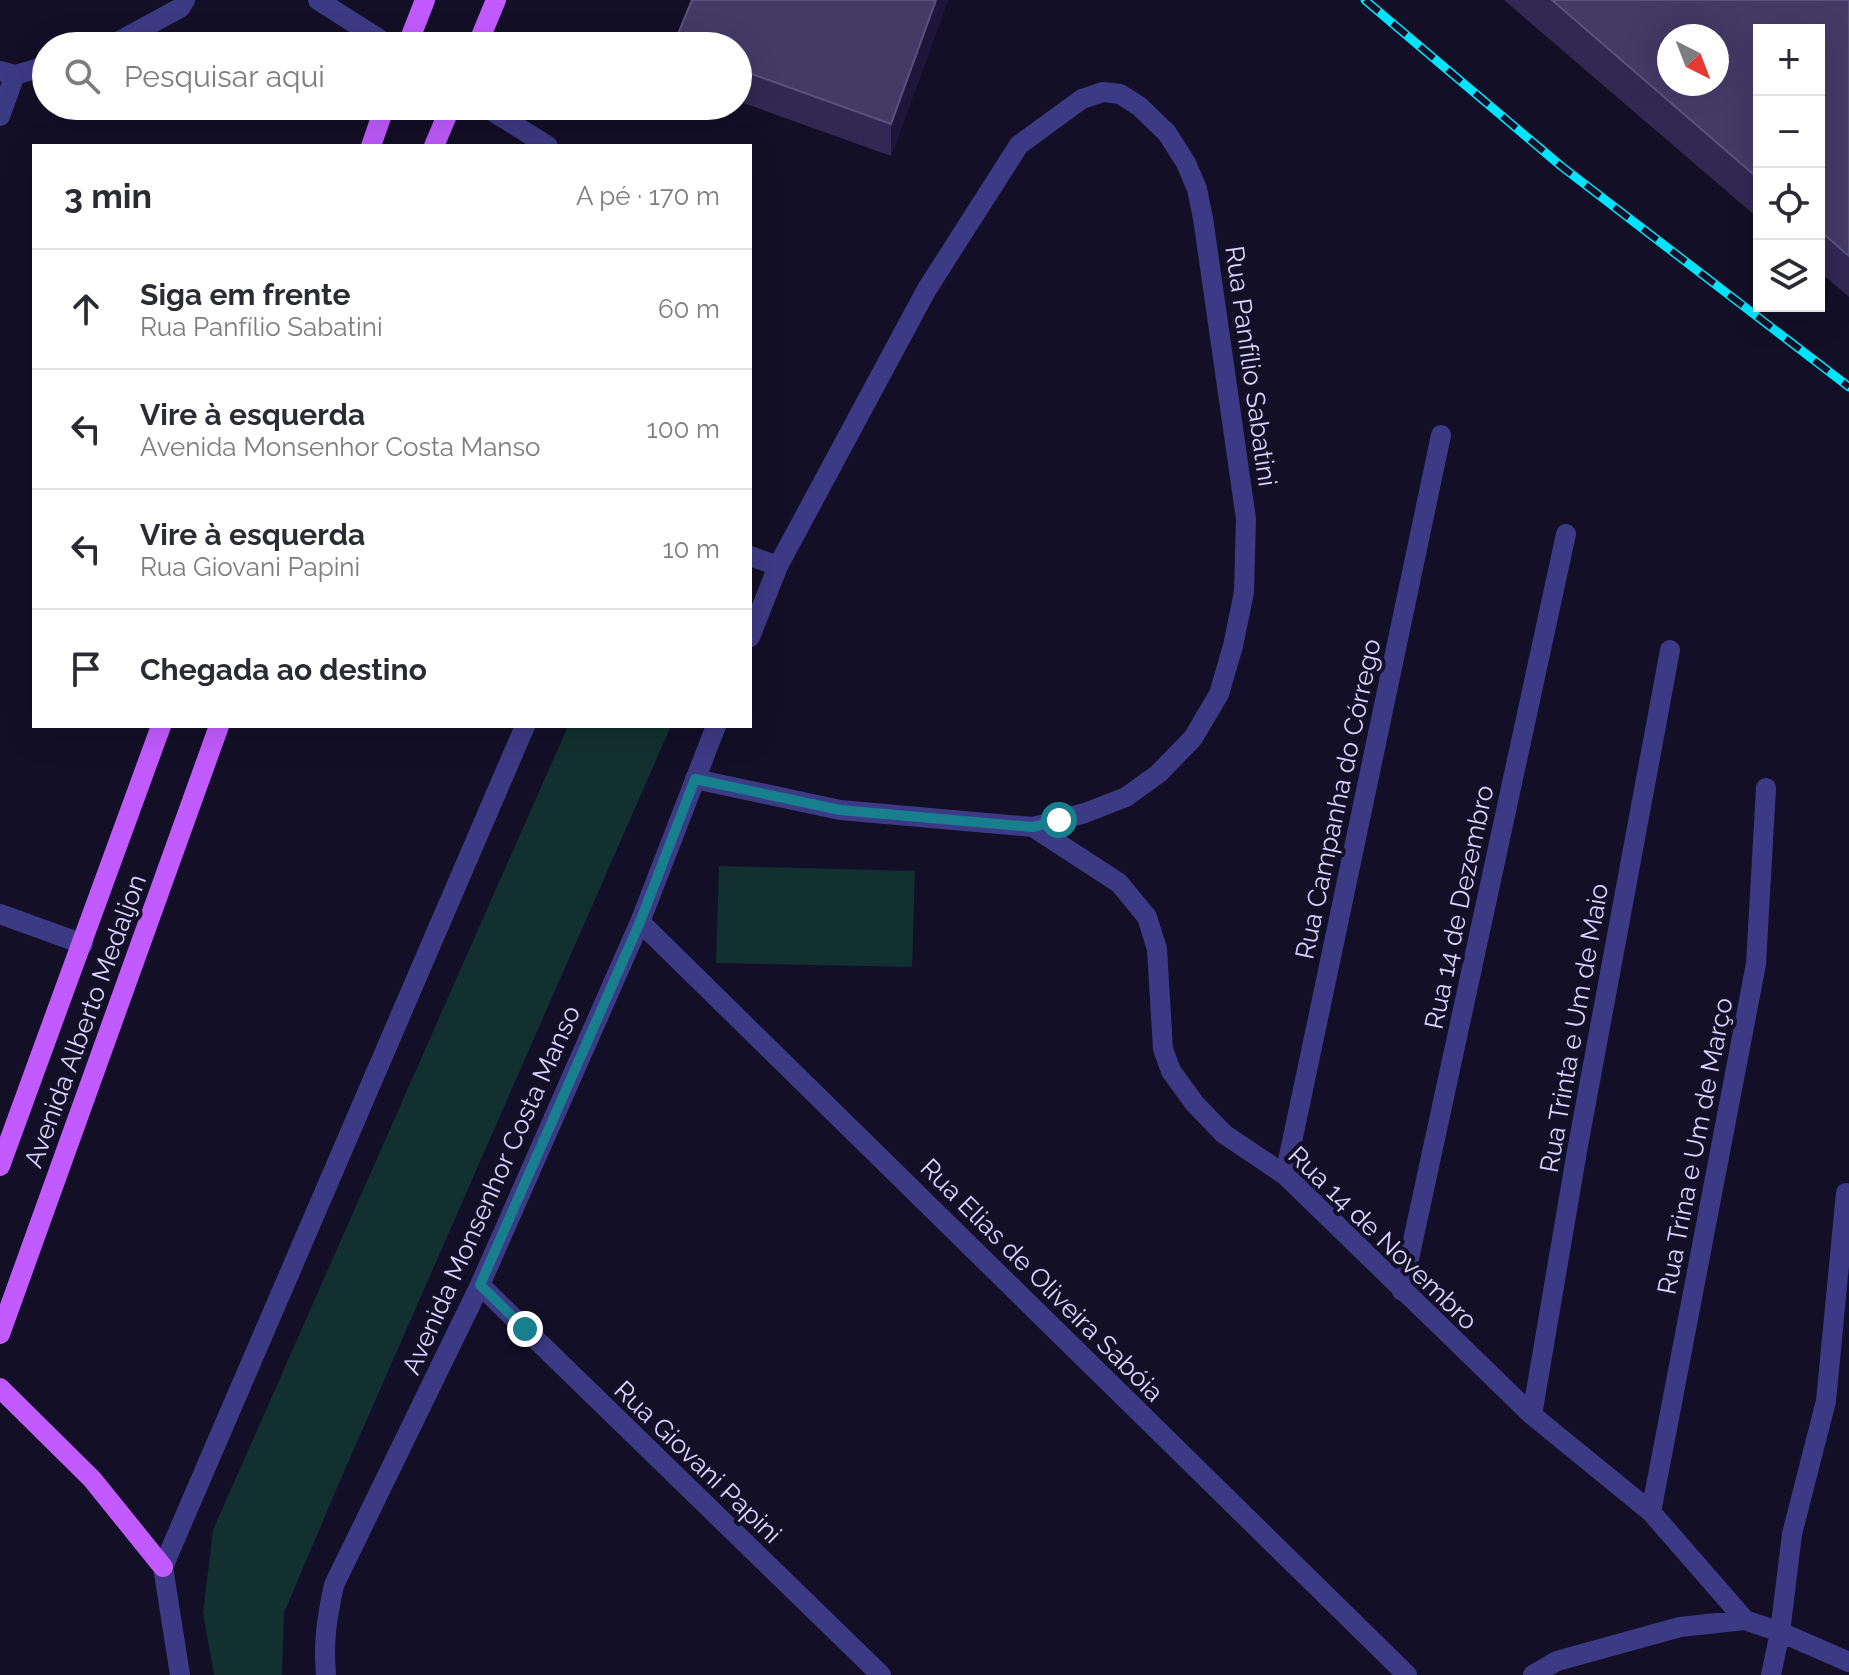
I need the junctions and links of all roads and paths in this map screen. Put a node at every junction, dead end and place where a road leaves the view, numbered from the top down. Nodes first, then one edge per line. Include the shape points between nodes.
1 (185, 0) edge
2 (318, 0) edge
3 (425, 0) edge
4 (496, 0) edge
5 (136, 32) edge
6 (368, 32) edge
7 (412, 32) edge
8 (483, 32) edge
9 (32, 69) edge
10 (7, 73) edge
11 (0, 116) edge
12 (380, 120) edge
13 (445, 120) edge
14 (506, 120) edge
15 (372, 144) edge
16 (435, 144) edge
17 (545, 144) edge
18 (1441, 435) dead end
19 (1566, 534) dead end
20 (752, 557) edge
21 (778, 566) junction
22 (752, 632) edge
23 (1670, 650) dead end
24 (160, 728) edge
25 (218, 728) edge
26 (524, 728) edge
27 (715, 728) edge
28 (695, 779) junction
29 (1766, 788) dead end
30 (1033, 827) junction
31 (0, 914) edge
32 (640, 922) junction
33 (83, 944) junction
34 (0, 1166) edge
35 (1285, 1175) junction
36 (1846, 1193) dead end
37 (480, 1285) junction
38 (1402, 1291) junction
39 (0, 1334) edge
40 (0, 1388) edge
41 (1532, 1415) junction
42 (1651, 1512) junction
43 (163, 1567) junction
44 (1745, 1620) junction
45 (1780, 1632) junction
46 (1849, 1662) edge
47 (180, 1675) edge
48 (326, 1675) edge
49 (881, 1675) edge
50 (1407, 1675) edge
51 (1533, 1675) edge
52 (1771, 1675) edge

1 - 5 street
2 - 6 street
3 - 7 main road
4 - 8 main road
9 - 10 street
10 - 11 street
12 - 15 main road
13 - 16 main road
14 - 17 street
18 - 35 street, Rua Campanha do Córrego
19 - 38 street, Rua 14 de Dezembro
20 - 21 street
21 - 22 street
21 - 30 street, Rua Panfílio Sabatini via 927,289 1019,145 1082,99 1103,92 1120,94 1139,106 1167,133 1197,189 1246,519 1244,592 1219,694 1193,738 1126,797
23 - 41 street, Rua Trinta e Um de Maio
24 - 33 main road, Avenida Alberto Medaljon
25 - 39 main road, Avenida Alberto Medaljon
26 - 43 street
27 - 28 street, Avenida Monsenhor Costa Manso
28 - 30 street, Rua Panfílio Sabatini via 840,810
28 - 32 street, Avenida Monsenhor Costa Manso
29 - 42 street, Rua Trina e Um de Março via 1756,964
30 - 35 street, Rua 14 de Novembro via 1119,883 1147,917 1157,949 1163,1049 1171,1071 1224,1134
31 - 33 street
32 - 37 street, Avenida Monsenhor Costa Manso
32 - 50 street, Rua Elias de Oliveira Sabóia
33 - 34 main road, Avenida Alberto Medaljon
35 - 38 street, Rua 14 de Novembro
36 - 45 street via 1826,1401 1792,1534
37 - 48 street, Avenida Monsenhor Costa Manso via 334,1585 326,1622
37 - 49 street, Rua Giovani Papini
38 - 41 street, Rua 14 de Novembro
40 - 43 main road via 92,1479
41 - 42 street, Rua 14 de Novembro
42 - 44 street, Rua 14 de Novembro
43 - 47 street
44 - 45 street
44 - 51 street via 1680,1627 1557,1661
45 - 46 street
45 - 52 street

